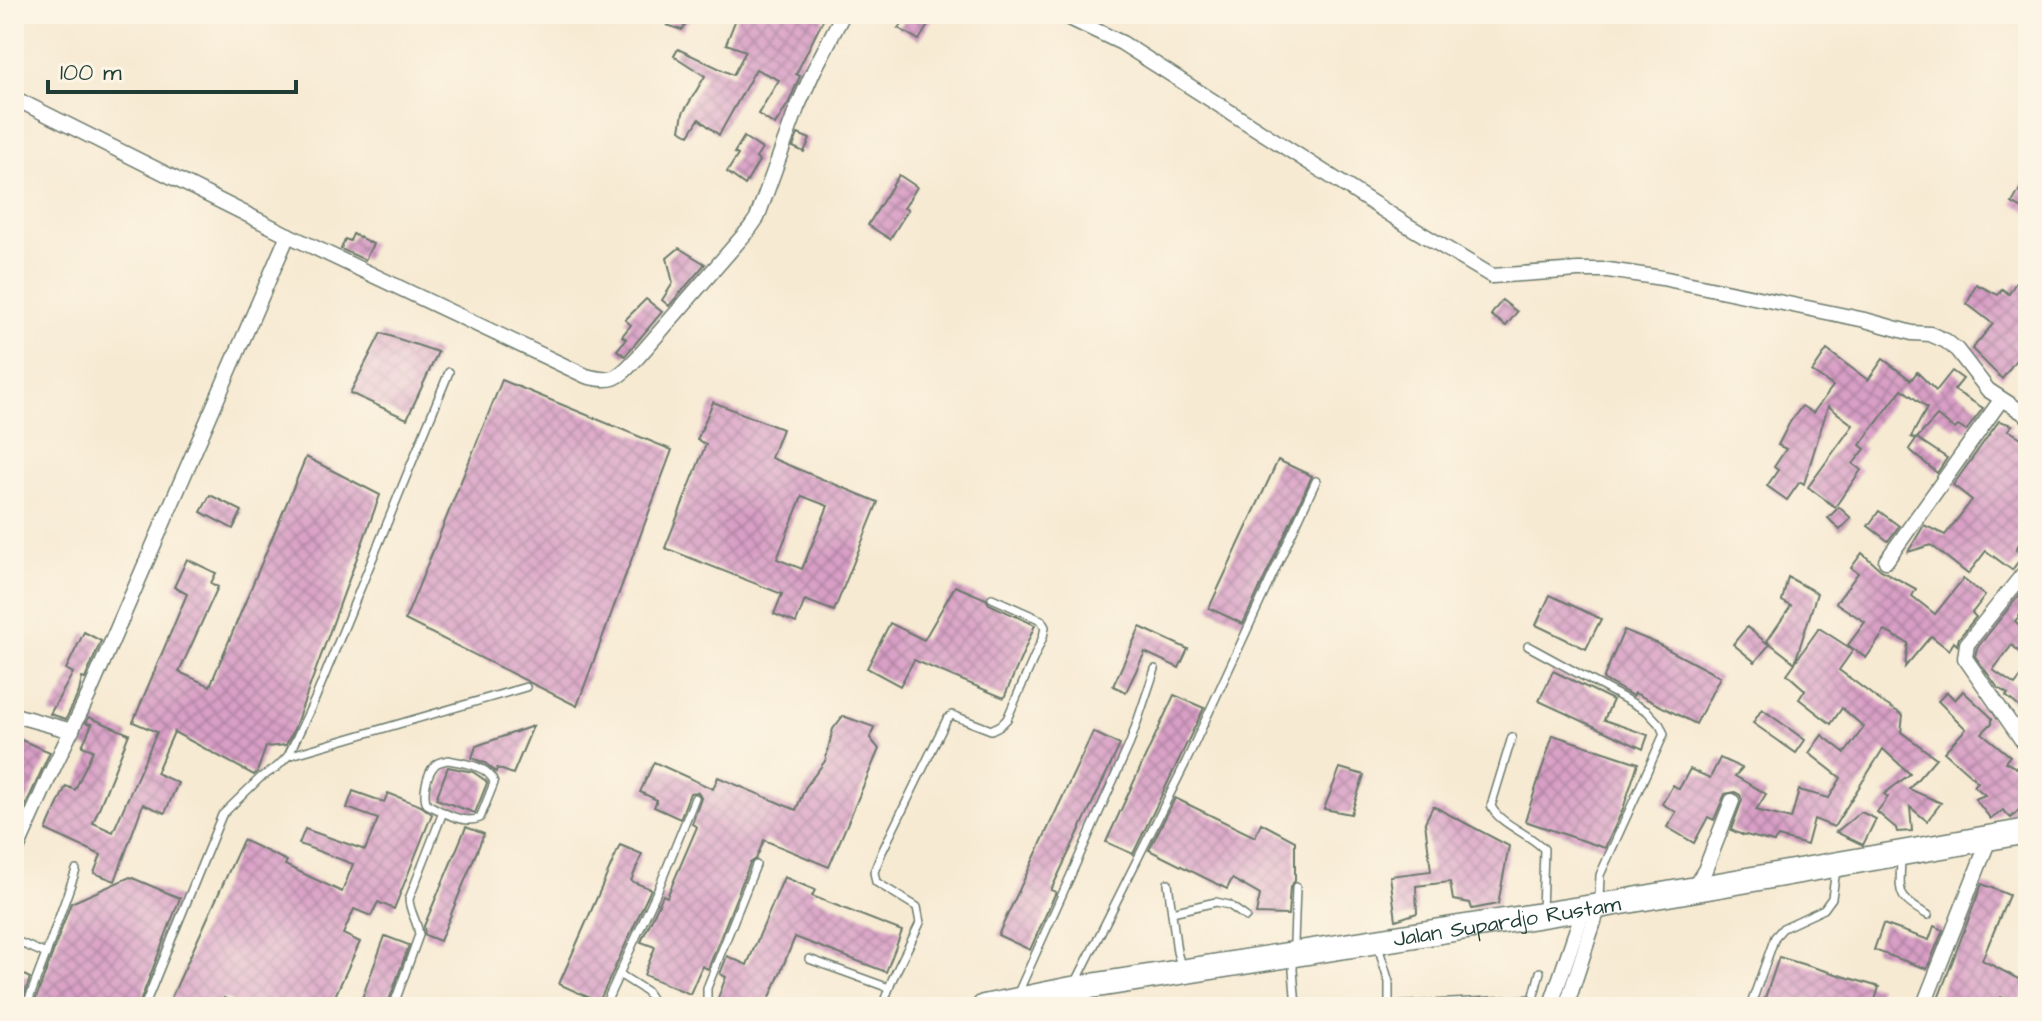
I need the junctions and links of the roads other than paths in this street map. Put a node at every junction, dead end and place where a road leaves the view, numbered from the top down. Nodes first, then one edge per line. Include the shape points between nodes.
1 (843, 14) edge
2 (1061, 14) edge
3 (14, 98) edge
4 (288, 235) junction
5 (449, 372) dead end
6 (2001, 400) junction
7 (2028, 416) edge
8 (1316, 481) dead end
9 (1886, 561) dead end
10 (2028, 568) edge
11 (992, 598) dead end
12 (1528, 646) dead end
13 (1155, 669) dead end
14 (526, 687) dead end
15 (14, 715) edge
16 (72, 731) junction
17 (1512, 737) dead end
18 (2028, 749) edge
19 (288, 756) junction
20 (695, 798) dead end
21 (1732, 801) dead end
22 (443, 812) junction
23 (2028, 831) edge
24 (1990, 837) junction
25 (1901, 853) junction
26 (14, 856) edge
27 (1837, 864) junction
28 (756, 865) dead end
29 (76, 870) dead end
30 (1168, 883) dead end
31 (1296, 887) dead end
32 (1693, 889) junction
33 (1591, 907) junction
34 (1172, 912) junction
35 (1542, 914) junction
36 (1928, 915) dead end
37 (1246, 917) dead end
38 (14, 940) edge
39 (1376, 941) junction
40 (1295, 953) junction
41 (46, 954) junction
42 (809, 959) dead end
43 (1183, 971) junction
44 (1540, 972) dead end
45 (619, 974) junction
46 (889, 988) junction
47 (1072, 989) junction
48 (1532, 1003) edge
49 (999, 1005) edge
50 (1390, 1006) edge
51 (26, 1007) edge
52 (144, 1007) edge
53 (393, 1007) edge
54 (604, 1007) edge
55 (657, 1007) edge
56 (707, 1007) edge
57 (882, 1007) edge
58 (1296, 1007) edge
59 (1550, 1007) edge
60 (1566, 1007) edge
61 (1750, 1007) edge
62 (1923, 1007) edge

1 - 4 street via 797,108 757,218 614,379 586,376
2 - 6 street via 1122,43 1492,276 1608,270 1930,334 1957,350
3 - 4 street
4 - 16 street
5 - 19 lane
6 - 7 street
6 - 9 street
8 - 47 lane via 1185,764
10 - 18 street via 1967,644 1965,658
11 - 46 lane via 1041,620 1043,637 1001,725 991,730 952,715 947,719 882,852 876,882 917,907 920,923
12 - 33 lane via 1647,711 1664,734 1600,875
13 - 49 lane via 1130,743
14 - 19 lane
15 - 16 street
16 - 26 street
17 - 35 lane via 1491,806 1544,849
19 - 52 lane via 222,815
20 - 45 lane
21 - 32 street
22 - 22 lane via 427,804 424,793 434,766 448,760 465,763 494,777 480,818 472,822
22 - 53 lane via 409,899 419,935
23 - 24 highway, Jalan Supardjo Rustam
24 - 25 highway, Jalan Supardjo Rustam
24 - 62 street
25 - 27 highway, Jalan Supardjo Rustam
25 - 36 lane via 1899,887 1912,906
27 - 32 highway, Jalan Supardjo Rustam
27 - 61 lane via 1832,898 1824,909 1775,937
28 - 56 lane via 707,988
29 - 41 lane
30 - 34 lane
31 - 40 lane
32 - 33 highway, Jalan Supardjo Rustam
33 - 35 highway, Jalan Supardjo Rustam
33 - 59 street
33 - 60 street
34 - 37 lane via 1216,902
34 - 43 lane
35 - 39 highway, Jalan Supardjo Rustam
38 - 41 lane
39 - 40 highway, Jalan Supardjo Rustam
39 - 50 lane via 1389,982
40 - 43 highway, Jalan Supardjo Rustam
40 - 58 lane
41 - 51 lane
42 - 46 lane
43 - 47 highway, Jalan Supardjo Rustam
44 - 48 lane
45 - 54 lane
45 - 55 lane via 646,991
46 - 57 lane
47 - 49 highway, Jalan Supardjo Rustam
48 - 50 lane

